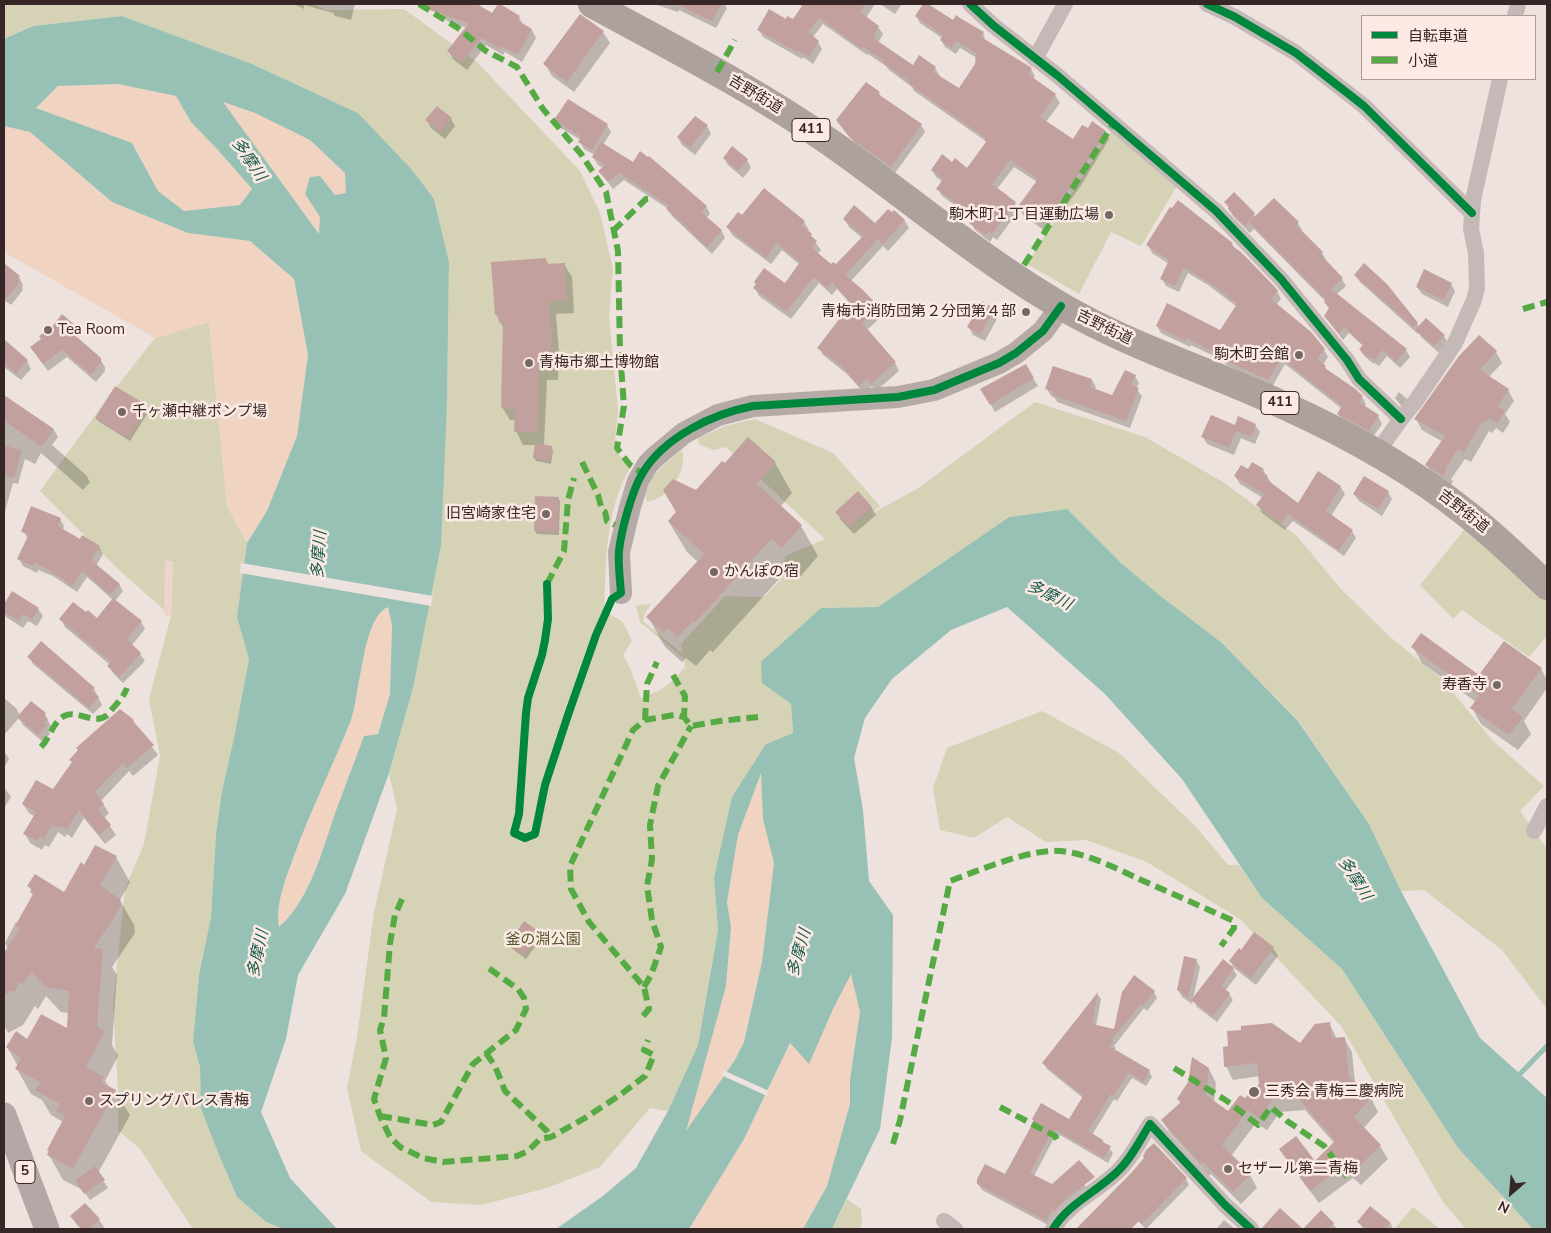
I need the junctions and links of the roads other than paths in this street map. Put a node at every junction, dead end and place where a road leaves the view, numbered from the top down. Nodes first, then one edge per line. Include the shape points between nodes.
1 (592, 4) edge
2 (970, 4) edge
3 (1064, 4) edge
4 (1207, 4) edge
5 (1035, 59) junction
6 (1500, 80) edge
7 (1472, 213) junction
8 (1061, 306) junction
9 (1401, 419) junction
10 (1376, 454) junction
11 (1547, 586) edge
12 (621, 593) dead end
13 (1547, 806) edge
14 (1534, 831) dead end
15 (4, 1115) edge
16 (47, 1229) edge
17 (1053, 1229) edge
18 (1251, 1229) edge

1 - 8 highway, 吉野街道 / 411 via 798,121 989,259
2 - 5 street
3 - 5 street
4 - 7 street via 1296,53 1364,106
5 - 9 street via 1216,211 1282,279 1359,379
6 - 7 street
7 - 9 street via 1477,288 1474,300 1455,343
8 - 10 highway, 吉野街道 / 411 via 1141,345 1282,404
8 - 12 street via 1039,334 1016,353 934,390 898,397 753,406 718,415 684,433 648,464 638,481 619,552
9 - 10 street
10 - 11 highway, 吉野街道 / 411 via 1466,513
13 - 14 street
15 - 16 main road, 5
17 - 18 street via 1072,1206 1106,1182 1124,1164 1150,1124

